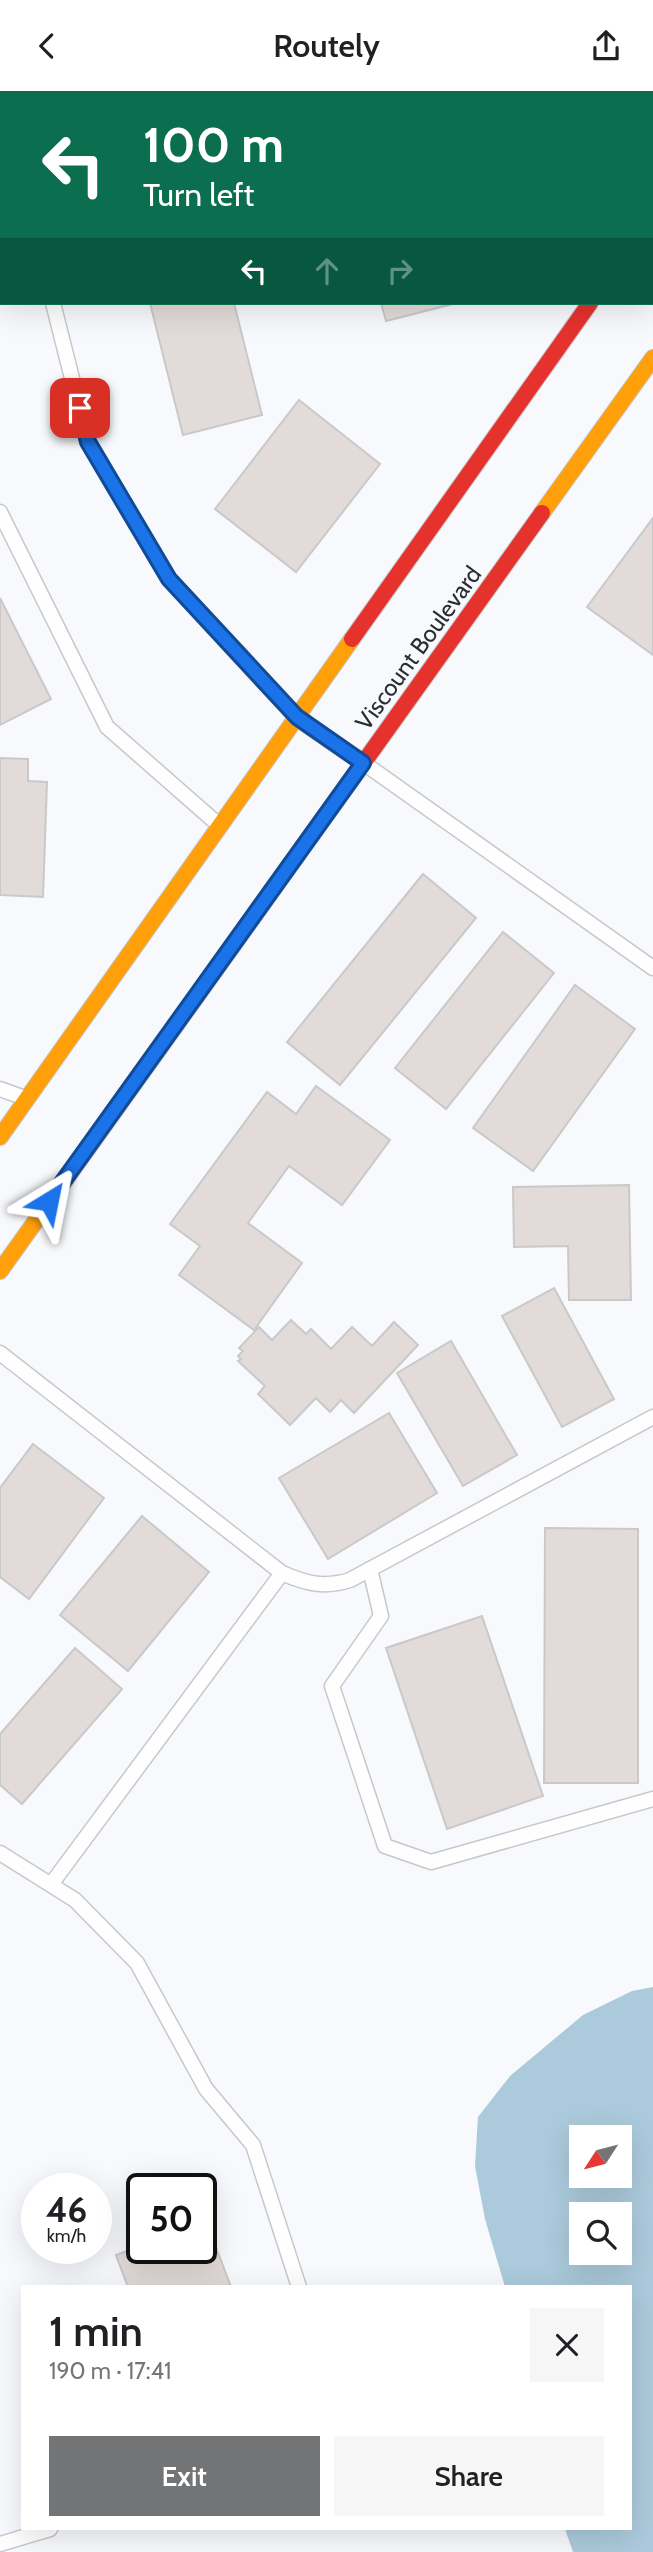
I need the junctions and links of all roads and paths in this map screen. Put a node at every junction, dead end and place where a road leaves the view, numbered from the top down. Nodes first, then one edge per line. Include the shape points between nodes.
1 (54, 305) edge
2 (589, 305) edge
3 (653, 358) edge
4 (0, 512) edge
5 (297, 717) junction
6 (363, 763) junction
7 (220, 826) junction
8 (653, 968) edge
9 (0, 1089) edge
10 (27, 1099) junction
11 (0, 1137) edge
12 (0, 1271) edge
13 (0, 1353) edge
14 (653, 1417) edge
15 (370, 1570) junction
16 (282, 1573) junction
17 (653, 1799) edge
18 (0, 1853) edge
19 (52, 1883) junction
20 (298, 2285) edge
21 (47, 2530) edge
22 (0, 2544) edge

1 - 5 lane via 88,442 135,522 169,579
2 - 5 main road
3 - 6 main road, Viscount Boulevard
4 - 7 lane via 107,727
5 - 6 main road
5 - 7 main road
6 - 8 lane
6 - 12 main road, Viscount Boulevard
7 - 10 main road
9 - 10 lane
10 - 11 main road
13 - 16 lane
14 - 15 lane
15 - 16 lane via 328,1587
15 - 17 lane via 381,1616 332,1686 385,1846 431,1861
16 - 19 lane
18 - 19 lane
19 - 20 lane via 137,1963 206,2089 253,2145
21 - 22 lane

